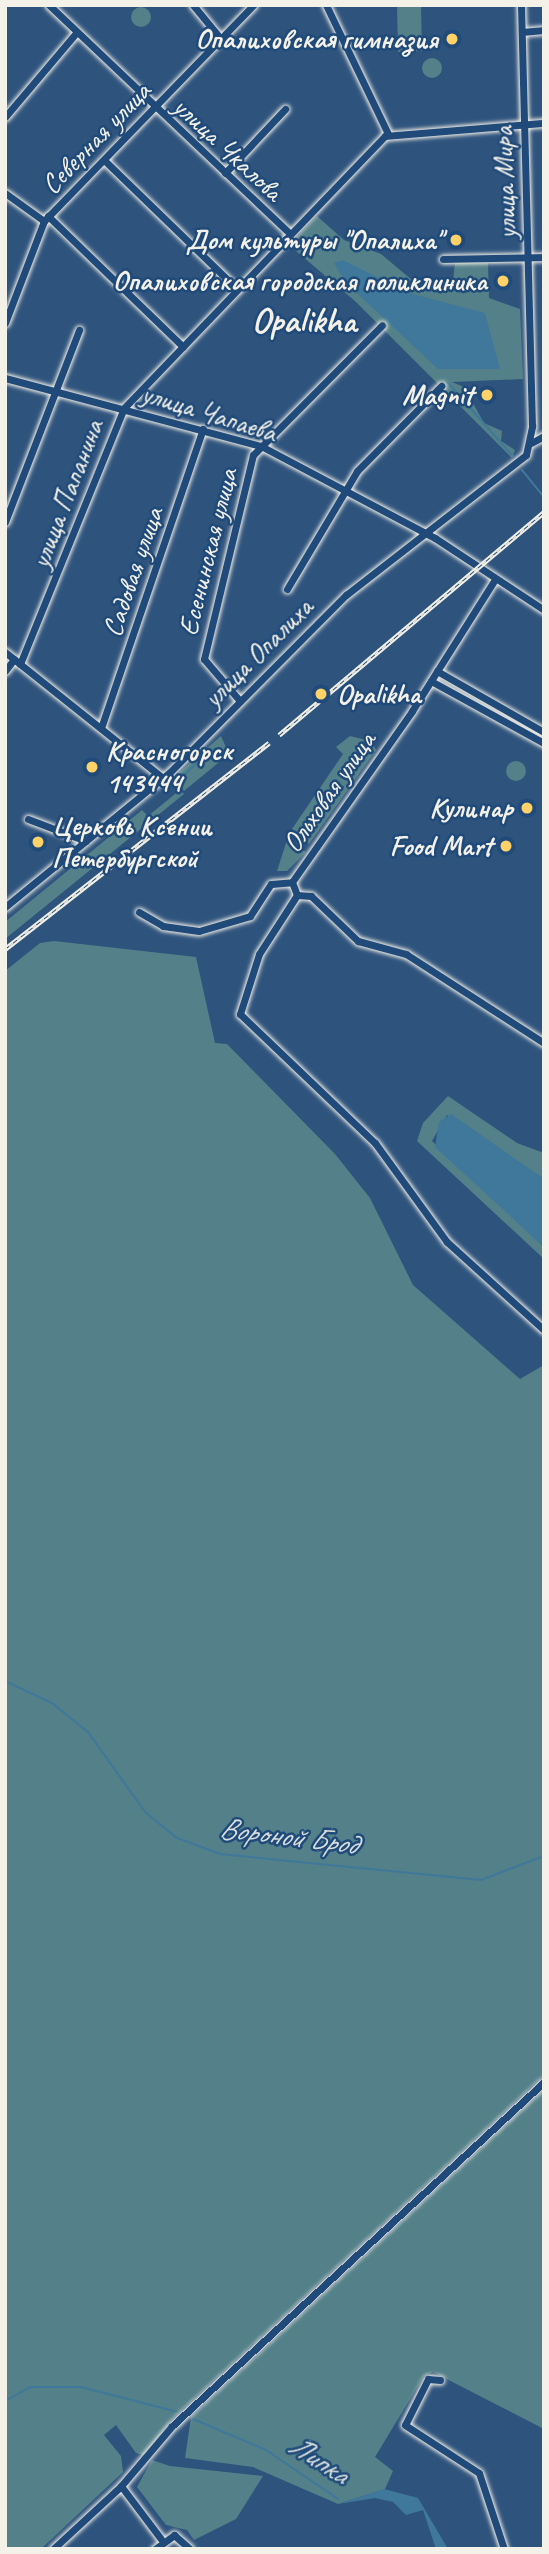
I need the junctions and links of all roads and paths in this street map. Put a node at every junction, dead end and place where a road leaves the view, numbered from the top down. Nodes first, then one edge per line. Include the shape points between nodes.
1 (49, 5) edge
2 (193, 5) edge
3 (253, 5) edge
4 (326, 5) edge
5 (521, 5) edge
6 (544, 30) edge
7 (522, 32) junction
8 (76, 33) junction
9 (221, 39) junction
10 (154, 109) junction
11 (285, 110) dead end
12 (5, 117) edge
13 (524, 123) junction
14 (544, 123) edge
15 (388, 134) junction
16 (104, 160) junction
17 (225, 173) junction
18 (5, 193) edge
19 (46, 218) junction
20 (290, 234) junction
21 (528, 257) junction
22 (544, 257) edge
23 (443, 259) dead end
24 (237, 289) junction
25 (5, 323) edge
26 (382, 325) dead end
27 (79, 330) dead end
28 (183, 347) junction
29 (5, 377) edge
30 (441, 386) dead end
31 (56, 390) junction
32 (124, 408) junction
33 (203, 429) junction
34 (544, 436) edge
35 (531, 443) junction
36 (261, 446) junction
37 (343, 492) junction
38 (5, 522) edge
39 (427, 535) junction
40 (495, 579) junction
41 (287, 589) dead end
42 (544, 610) edge
43 (5, 652) edge
44 (17, 662) junction
45 (5, 671) edge
46 (437, 671) junction
47 (431, 681) junction
48 (240, 701) junction
49 (101, 728) junction
50 (544, 733) edge
51 (544, 743) edge
52 (163, 778) junction
53 (28, 818) dead end
54 (86, 841) junction
55 (294, 888) junction
56 (5, 907) edge
57 (139, 912) dead end
58 (544, 1043) edge
59 (544, 1330) edge
60 (544, 2082) edge
61 (440, 2380) dead end
62 (121, 2486) junction
63 (161, 2539) junction
64 (53, 2549) edge
65 (155, 2549) edge
66 (190, 2549) edge
67 (504, 2549) edge

1 - 8 street, улица Чкалова
2 - 9 street
3 - 9 street, Северная улица
4 - 15 street
5 - 7 street, улица Мира
6 - 7 street
7 - 13 street, улица Мира
8 - 10 street, улица Чкалова
8 - 12 street
9 - 10 street, Северная улица
10 - 16 street, Северная улица
10 - 17 street, улица Чкалова
11 - 17 street
13 - 14 street
13 - 15 street
13 - 21 street, улица Мира
15 - 20 street, улица Папанина
16 - 19 street, Северная улица
16 - 24 street
17 - 20 street, улица Чкалова
18 - 19 street
19 - 25 street, Северная улица
19 - 28 street
20 - 24 street, улица Папанина
21 - 22 street
21 - 23 street
21 - 35 street, улица Мира
24 - 28 street, улица Папанина
26 - 36 street, Есенинская улица
27 - 31 street
28 - 32 street, улица Папанина
29 - 31 street, улица Чапаева
30 - 37 street
31 - 32 street, улица Чапаева
31 - 38 street
32 - 33 street, улица Чапаева
32 - 44 street, улица Папанина
33 - 36 street, улица Чапаева
33 - 49 street, Садовая улица
34 - 35 street, улица Опалиха
35 - 39 street, улица Опалиха via 522,459
36 - 37 street, улица Чапаева
36 - 48 street, Есенинская улица via 253,455 204,659
37 - 39 street, улица Чапаева
37 - 41 street
39 - 40 street, улица Чапаева
39 - 48 street, улица Опалиха via 346,595
40 - 42 street, улица Чапаева
40 - 46 street, Ольховая улица
43 - 44 street
44 - 45 street, улица Папанина
44 - 49 street
46 - 47 street, Ольховая улица
46 - 50 street
47 - 51 street
47 - 55 street, Ольховая улица
48 - 52 street, улица Опалиха
49 - 52 street
52 - 54 street, улица Опалиха
53 - 54 street
54 - 56 street, улица Опалиха
55 - 57 street, Ольховая улица via 271,884 250,916 200,932 163,926
55 - 58 street via 311,896 358,941 406,954
55 - 59 street, Ольховая улица via 259,954 240,1014 375,1143 447,1242
60 - 62 street via 172,2426
61 - 67 street via 428,2379 405,2425 479,2473
62 - 63 street
62 - 64 street
63 - 65 street
63 - 66 street via 178,2536

